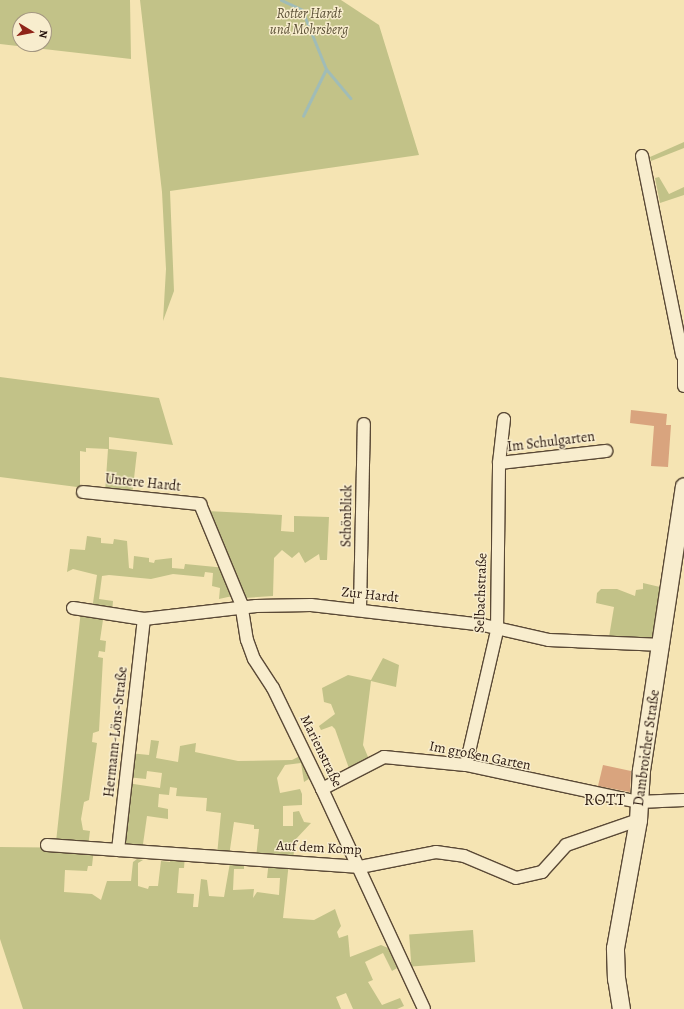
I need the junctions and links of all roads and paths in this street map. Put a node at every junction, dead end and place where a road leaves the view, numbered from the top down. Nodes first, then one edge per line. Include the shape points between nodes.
1 (642, 156) dead end
2 (683, 355) edge
3 (684, 386) edge
4 (504, 419) dead end
5 (364, 424) dead end
6 (606, 451) dead end
7 (499, 463) junction
8 (684, 486) edge
9 (83, 492) dead end
10 (200, 504) joint
11 (73, 608) dead end
12 (360, 608) junction
13 (241, 610) junction
14 (144, 618) junction
15 (497, 631) junction
16 (663, 645) junction
17 (466, 765) junction
18 (322, 789) junction
19 (684, 800) edge
20 (639, 802) junction
21 (638, 820) junction
22 (47, 845) dead end
23 (118, 850) junction
24 (360, 867) junction
25 (424, 1009) edge
26 (621, 1009) edge

1 - 2 street
2 - 3 street
4 - 7 street, Selbachstraße
5 - 12 street, Schönblick
6 - 7 street, Im Schulgarten
7 - 15 street, Selbachstraße
8 - 16 street, Dambroicher Straße
9 - 10 street, Untere Hardt
10 - 13 street, Marienstraße
11 - 14 street, Zur Hardt
12 - 13 street, Zur Hardt via 311,605 256,606
12 - 15 street, Zur Hardt via 483,626
13 - 14 street, Zur Hardt
13 - 18 street, Marienstraße via 254,659 273,688
14 - 23 street, Hermann-Löns-Straße
15 - 16 street, Zur Hardt via 549,640
15 - 17 street, Selbachstraße
16 - 20 street, Dambroicher Straße
17 - 18 street, Im großen Garten via 384,757
17 - 20 street, Im großen Garten
18 - 24 street, Marienstraße
19 - 20 street, Im großen Garten
20 - 21 street, Dambroicher Straße
21 - 24 street, Auf dem Komp via 566,845 542,872 516,878 464,856 436,852
21 - 26 street, Dambroicher Straße via 615,948 616,980
22 - 23 street, Auf dem Komp
23 - 24 street, Auf dem Komp
24 - 25 street, Marienstraße

